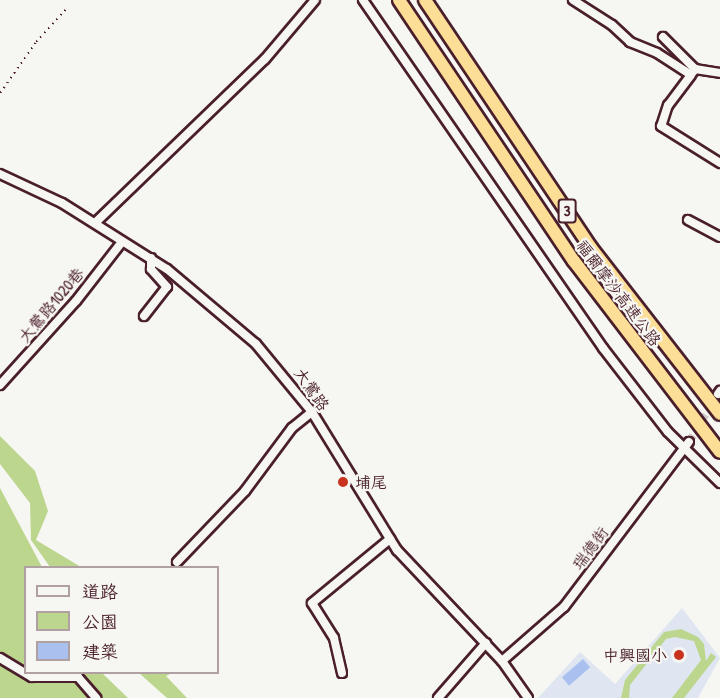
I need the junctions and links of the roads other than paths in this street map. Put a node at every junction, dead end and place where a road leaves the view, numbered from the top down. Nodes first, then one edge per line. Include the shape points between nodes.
1 (315, 0) edge
2 (363, 0) edge
3 (399, 0) edge
4 (425, 0) edge
5 (573, 0) edge
6 (663, 37) dead end
7 (693, 72) junction
8 (720, 73) edge
9 (720, 163) edge
10 (0, 174) edge
11 (688, 220) dead end
12 (95, 223) junction
13 (720, 237) edge
14 (122, 242) junction
15 (151, 258) junction
16 (144, 316) dead end
17 (0, 385) edge
18 (312, 412) junction
19 (720, 414) edge
20 (687, 445) junction
21 (720, 452) edge
22 (720, 483) edge
23 (390, 539) junction
24 (177, 562) dead end
25 (486, 643) junction
26 (0, 658) edge
27 (502, 661) junction
28 (24, 672) edge
29 (342, 672) dead end
30 (27, 674) edge
31 (96, 698) edge
32 (438, 698) edge
33 (528, 698) edge

1 - 12 street via 265,59
2 - 20 street via 603,348 668,432
3 - 21 highway, 福爾摩沙高速公路 / 3 via 574,261
4 - 19 highway, 福爾摩沙高速公路 / 3 via 591,248
5 - 7 street via 612,25 630,42
6 - 7 street
7 - 8 street
7 - 9 street via 668,105 661,126
10 - 12 street, 大鶯路
11 - 13 street
12 - 14 street, 大鶯路
14 - 15 street, 大鶯路
14 - 17 street, 大鶯路1020巷 via 76,301
15 - 16 street via 151,269 167,287
15 - 18 street, 大鶯路 via 200,293 256,344
18 - 23 street, 大鶯路
18 - 24 street via 292,428 245,491
20 - 22 street
20 - 27 street, 瑞德街 via 564,606
23 - 25 street, 大鶯路 via 423,582
23 - 29 street via 312,603 334,638
25 - 27 street, 大鶯路
25 - 32 street
26 - 28 street
27 - 33 street, 大鶯路
30 - 31 street via 78,677

